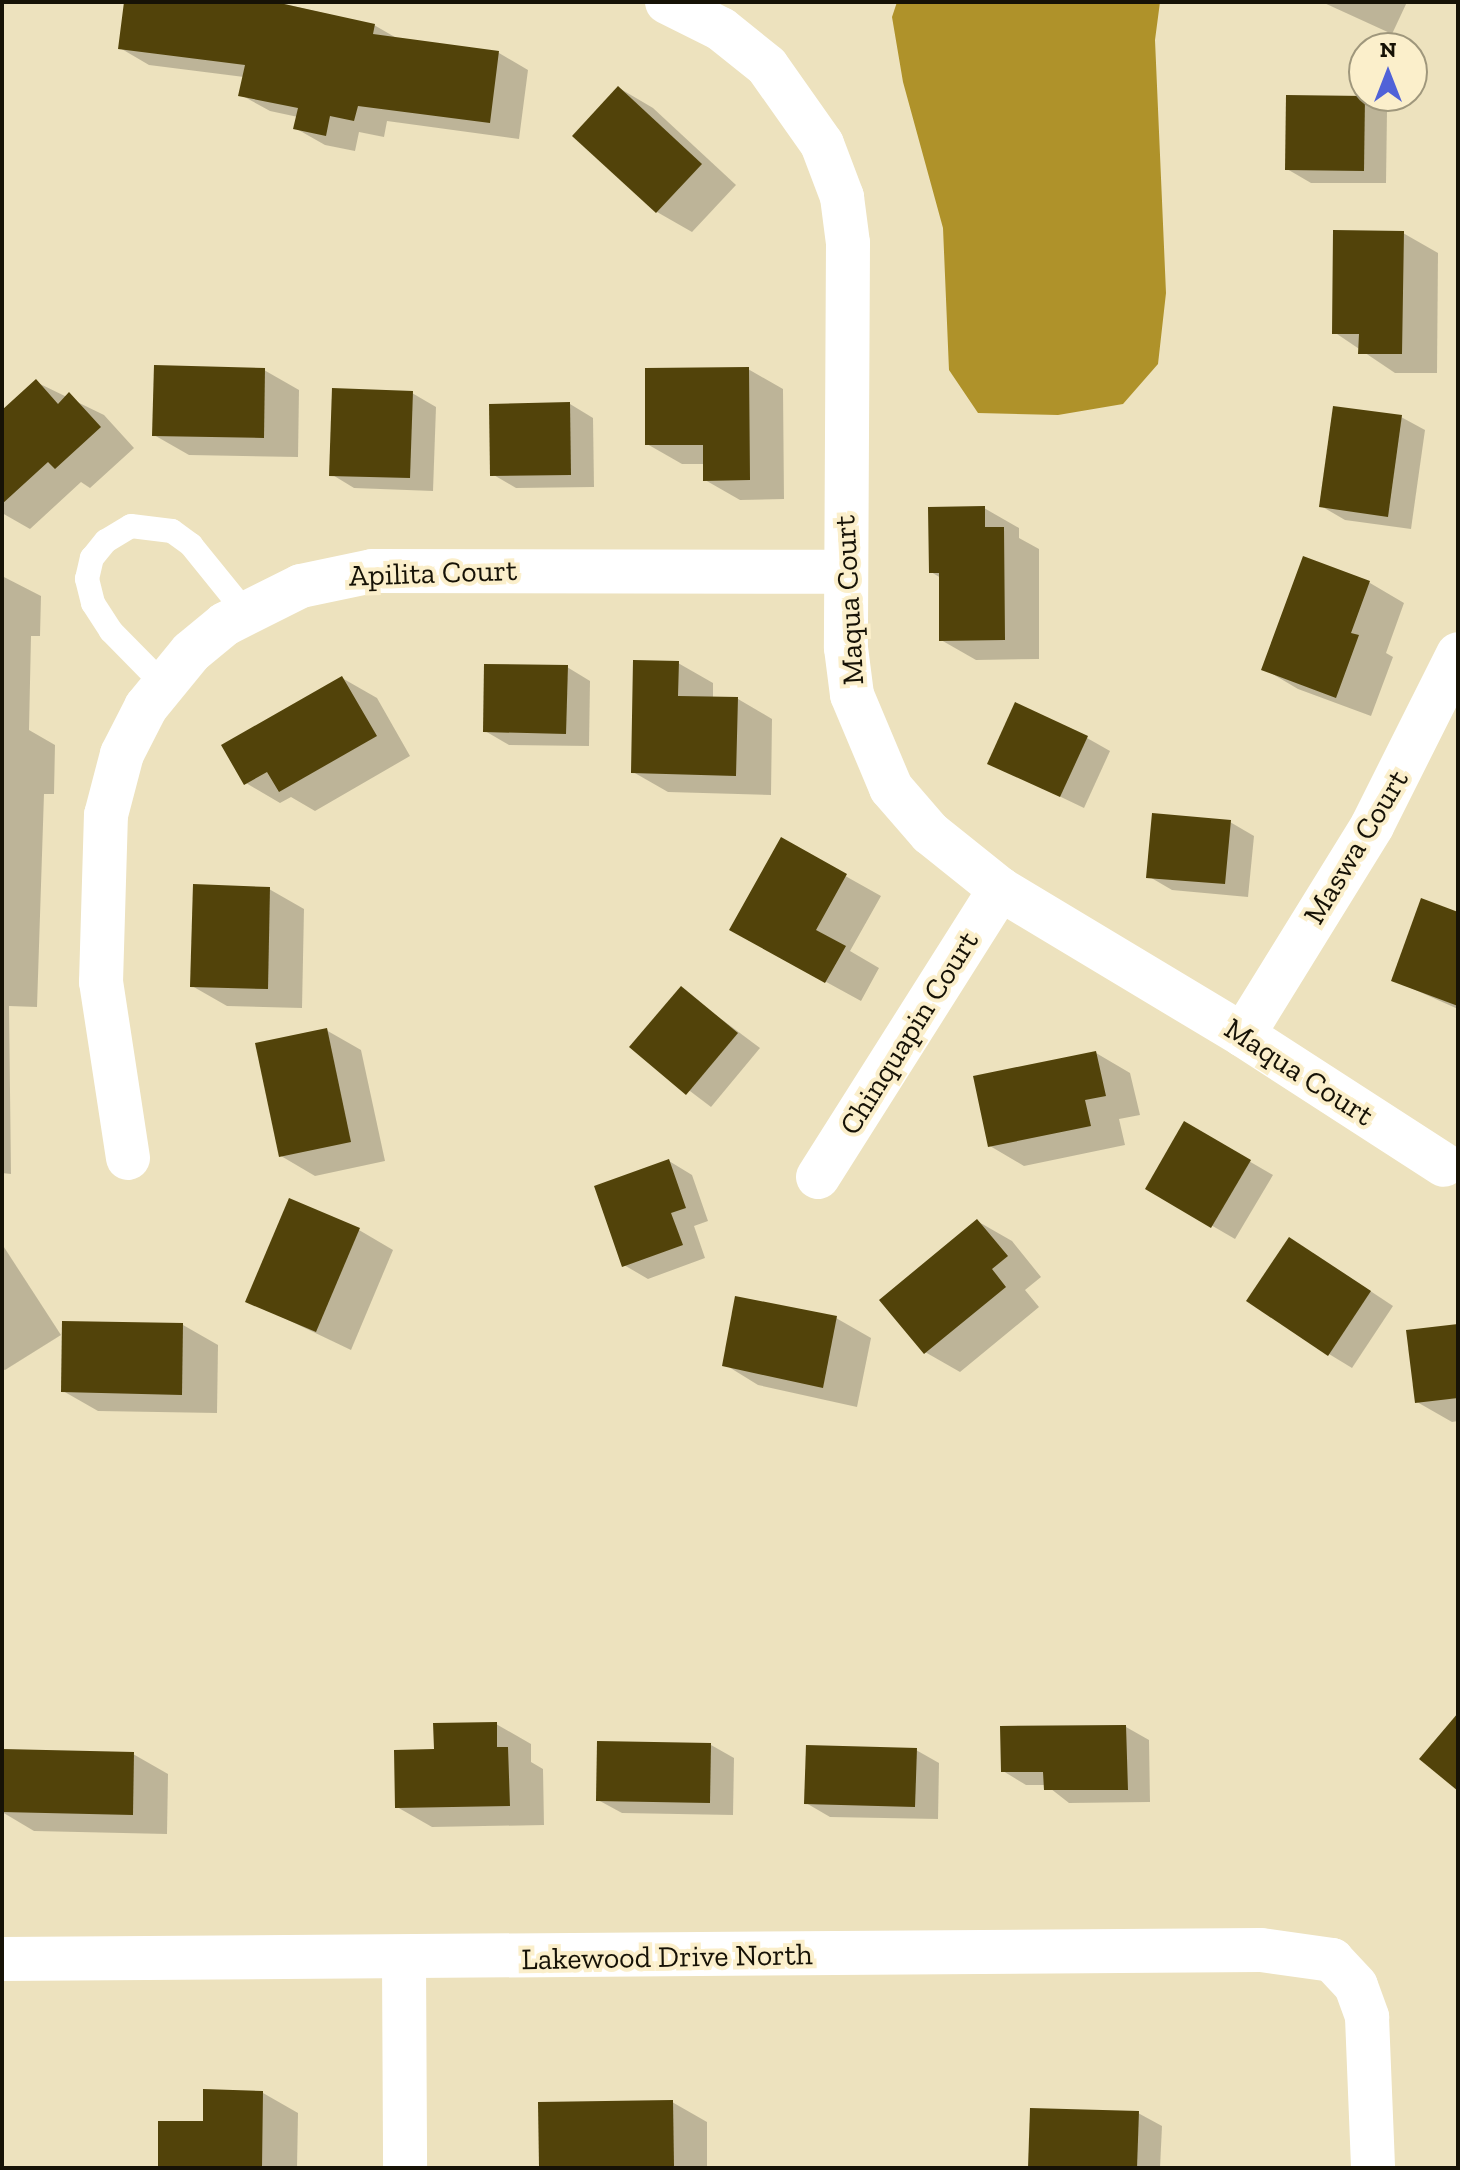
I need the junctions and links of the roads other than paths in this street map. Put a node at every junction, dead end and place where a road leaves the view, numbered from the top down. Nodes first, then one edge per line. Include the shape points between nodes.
1 (667, 2) edge
2 (844, 572) junction
3 (246, 613) junction
4 (1458, 654) edge
5 (164, 685) junction
6 (1000, 889) junction
7 (1243, 1035) junction
8 (128, 1158) dead end
9 (1444, 1165) dead end
10 (818, 1177) dead end
11 (2, 1959) edge
12 (404, 1960) junction
13 (405, 2168) edge
14 (1373, 2168) edge

1 - 2 street, Maqua Court via 721,29 767,66 822,144 842,197 848,243
2 - 3 street, Apilita Court via 372,571 301,586
2 - 6 street, Maqua Court via 852,695 891,788 930,833
3 - 5 street, Apilita Court via 191,652
3 - 5 lane via 191,545 172,531 131,526 106,541 92,558 87,579 93,603 111,631
4 - 7 street, Maswa Court via 1372,826
5 - 8 street, Apilita Court via 122,754 106,815 101,982
6 - 7 street, Maqua Court
6 - 10 street, Chinquapin Court
7 - 9 street, Maqua Court
11 - 12 street, Lakewood Drive North
12 - 13 street
12 - 14 street, Lakewood Drive North via 1245,1950 1332,1960 1356,1986 1367,2017

